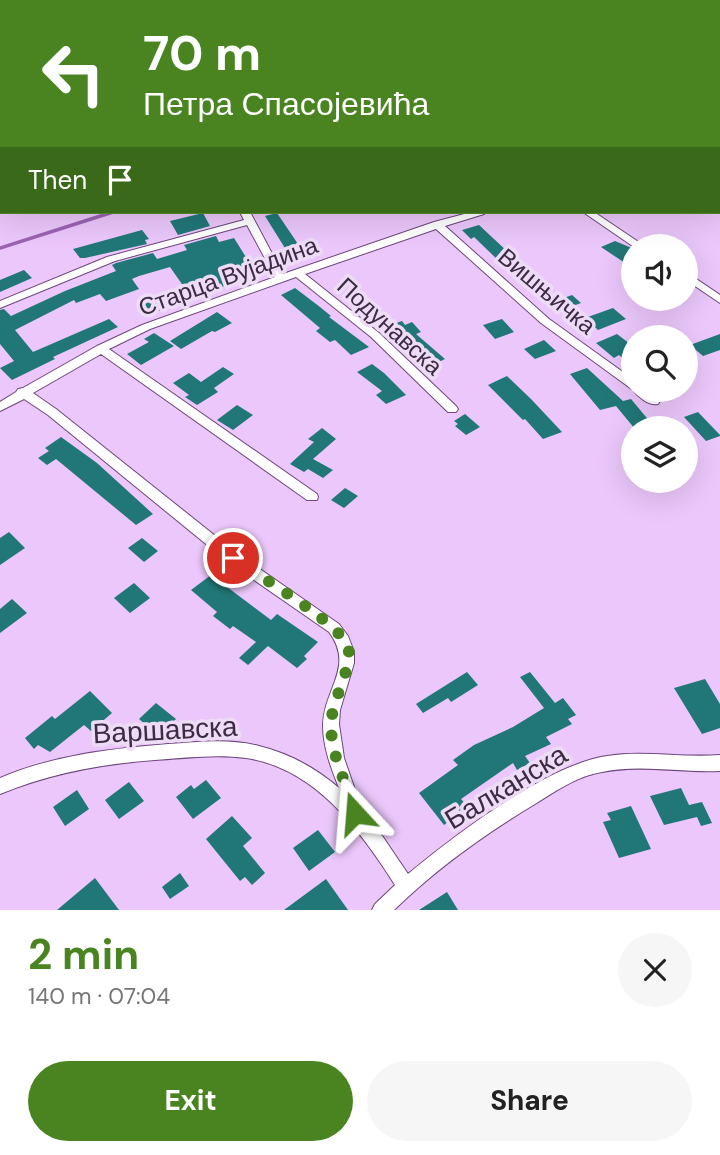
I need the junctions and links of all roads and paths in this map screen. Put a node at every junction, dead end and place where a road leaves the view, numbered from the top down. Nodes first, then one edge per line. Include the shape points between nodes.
1 (474, 214) edge
2 (591, 214) edge
3 (248, 216) edge
4 (437, 224) junction
5 (621, 234) edge
6 (299, 274) junction
7 (281, 280) junction
8 (698, 284) edge
9 (720, 300) edge
10 (0, 305) edge
11 (101, 349) junction
12 (621, 377) edge
13 (0, 391) edge
14 (22, 392) junction
15 (3, 405) edge
16 (452, 409) dead end
17 (312, 497) dead end
18 (720, 763) edge
19 (0, 786) edge
20 (355, 813) junction
21 (405, 886) junction
22 (382, 910) edge

1 - 4 street, Старца Вујадина
2 - 5 street
3 - 7 street
3 - 10 street via 111,259
4 - 6 street, Старца Вујадина
4 - 12 street, Вишњичка via 545,321
6 - 7 street, Старца Вујадина
6 - 16 street, Подунавска via 375,335
7 - 11 street, Старца Вујадина via 146,327
8 - 9 street
11 - 14 street, Старца Вујадина
11 - 17 street
13 - 15 street
14 - 15 street, Старца Вујадина
14 - 20 street via 233,558 344,638 349,657 331,727
18 - 21 street, Балканска via 622,762 579,771 482,828
19 - 20 street, Варшавска via 47,767 102,758 209,750 256,752 303,772
20 - 21 street, Варшавска
21 - 22 street, Балканска

